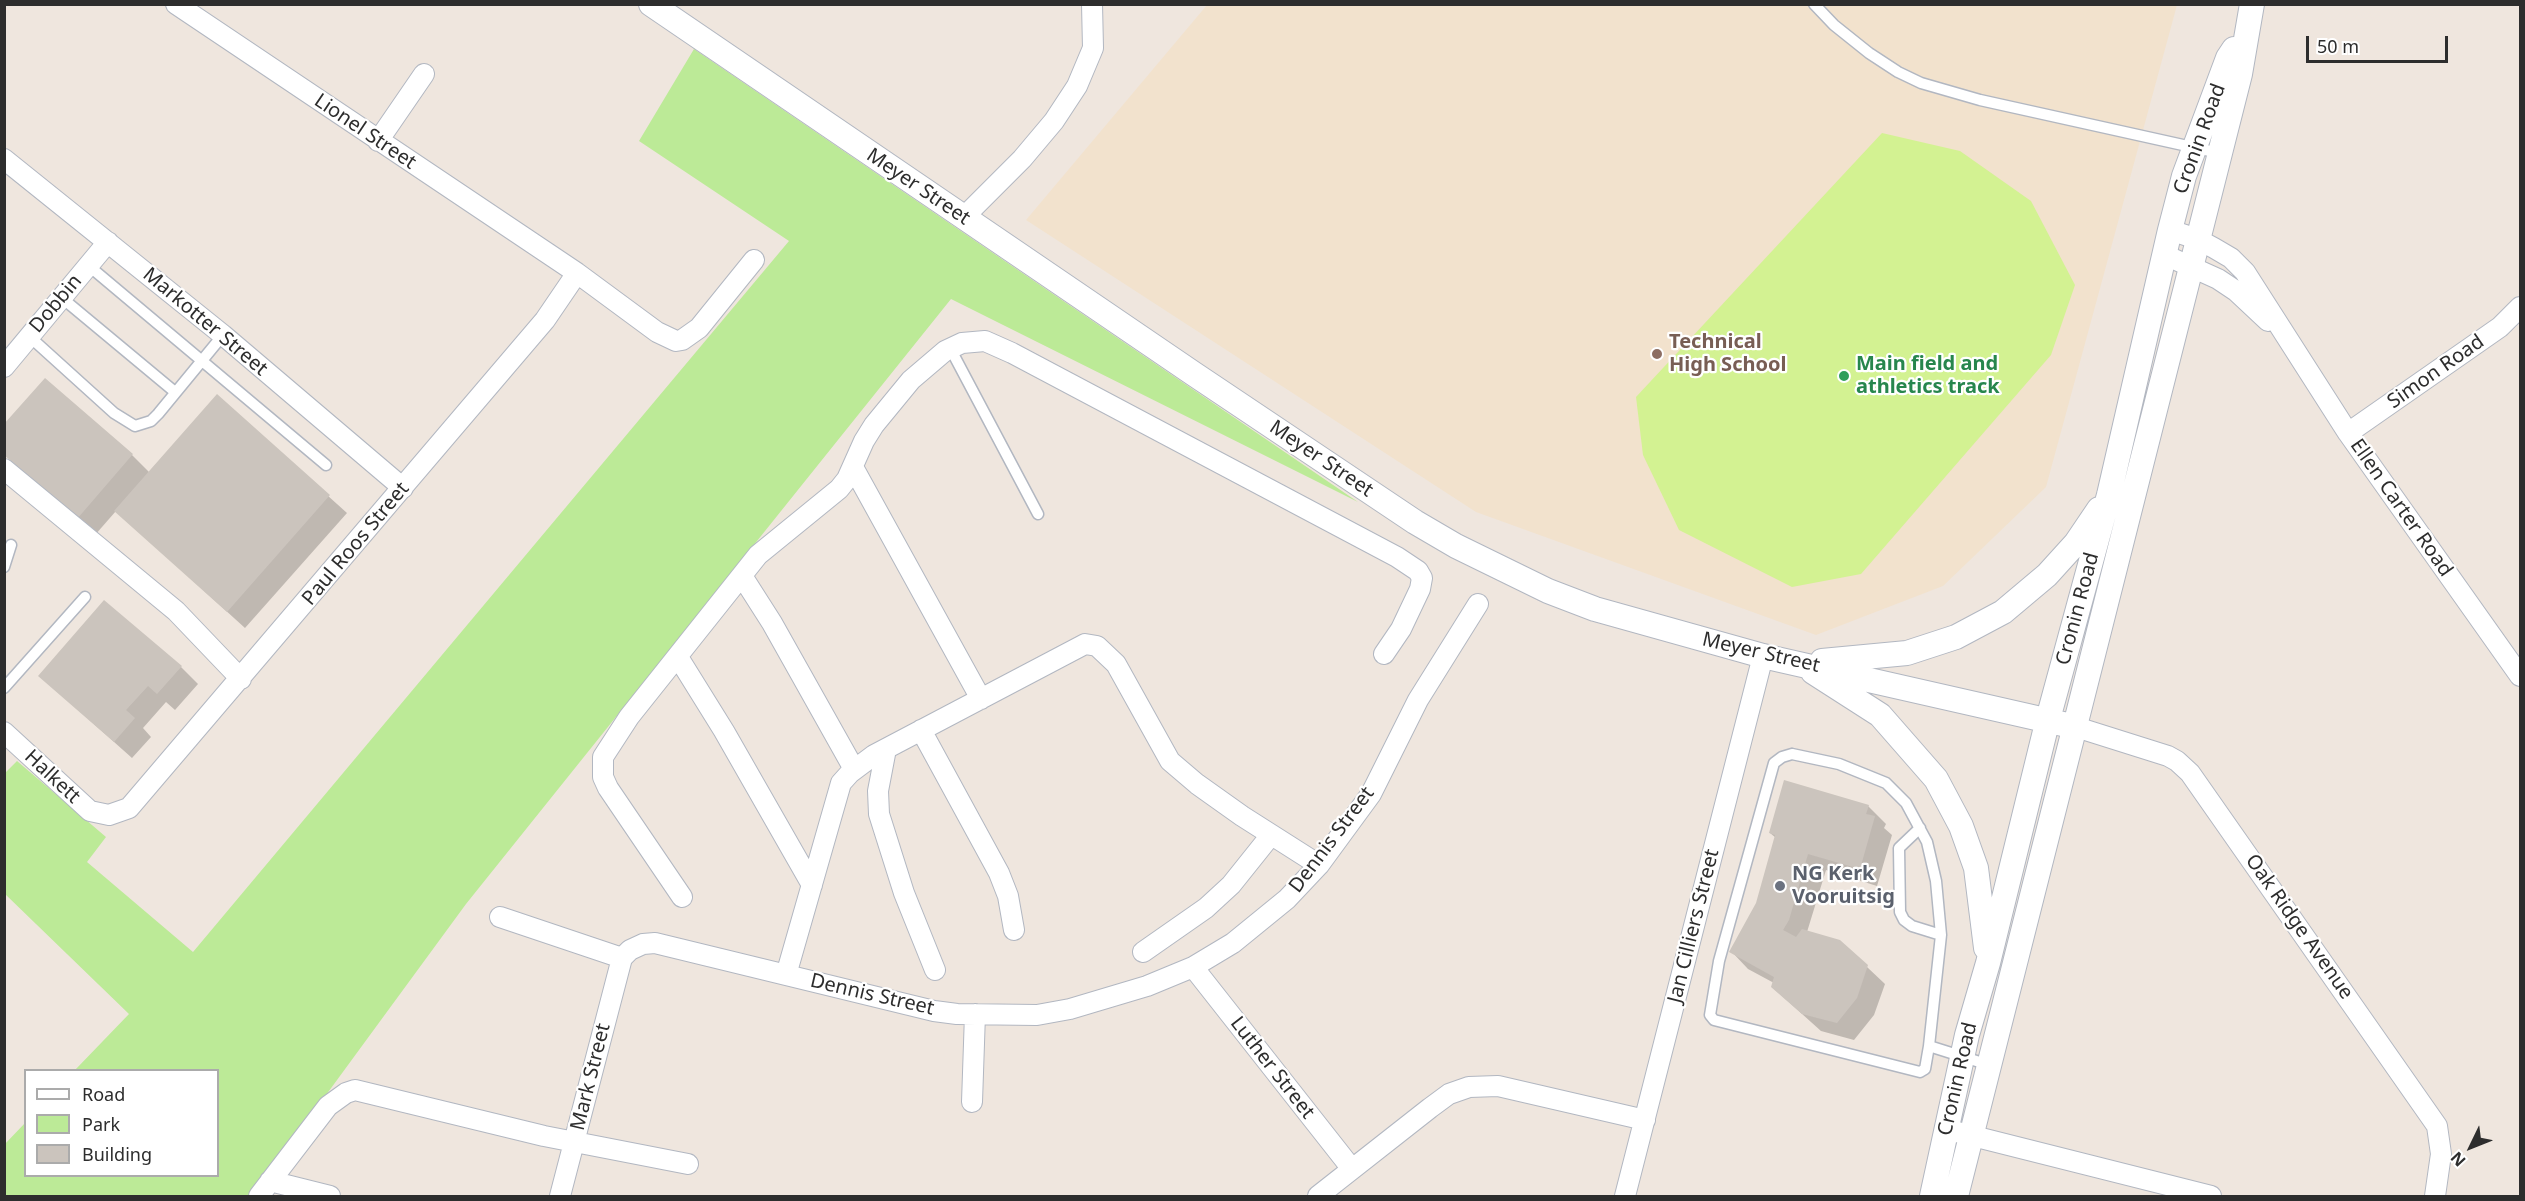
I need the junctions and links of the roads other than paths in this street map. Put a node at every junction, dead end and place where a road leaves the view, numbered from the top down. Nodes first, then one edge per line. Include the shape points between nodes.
1 (176, 4) edge
2 (651, 4) edge
3 (1092, 4) edge
4 (1814, 4) edge
5 (2252, 4) edge
6 (2246, 28) junction
7 (424, 74) dead end
8 (378, 141) junction
9 (2195, 146) junction
10 (2219, 153) junction
11 (4, 159) edge
12 (963, 218) junction
13 (2170, 230) junction
14 (2197, 239) junction
15 (108, 242) junction
16 (2165, 255) junction
17 (754, 260) dead end
18 (88, 266) junction
19 (2192, 266) junction
20 (577, 273) junction
21 (62, 298) junction
22 (2520, 307) edge
23 (223, 335) junction
24 (30, 337) junction
25 (2285, 337) junction
26 (950, 348) junction
27 (202, 360) junction
28 (4, 367) edge
29 (176, 392) junction
30 (2348, 433) junction
31 (326, 465) dead end
32 (853, 467) junction
33 (4, 470) edge
34 (403, 488) junction
35 (2109, 495) junction
36 (1038, 514) dead end
37 (11, 545) dead end
38 (4, 567) edge
39 (742, 576) junction
40 (85, 597) dead end
41 (1478, 604) dead end
42 (1384, 654) dead end
43 (1763, 656) junction
44 (678, 657) junction
45 (1799, 663) junction
46 (2520, 676) edge
47 (241, 678) junction
48 (4, 688) edge
49 (981, 699) junction
50 (2048, 719) junction
51 (2076, 726) junction
52 (921, 730) junction
53 (4, 732) edge
54 (886, 749) junction
55 (854, 769) junction
56 (103, 815) joint
57 (1920, 828) junction
58 (1271, 835) junction
59 (1319, 865) junction
60 (812, 885) junction
61 (682, 897) dead end
62 (500, 916) dead end
63 (1014, 930) dead end
64 (1941, 934) junction
65 (1143, 952) dead end
66 (622, 958) junction
67 (1988, 963) junction
68 (1193, 967) junction
69 (935, 970) dead end
70 (786, 975) junction
71 (975, 1014) junction
72 (1929, 1046) junction
73 (1962, 1057) junction
74 (1989, 1065) junction
75 (972, 1102) dead end
76 (1645, 1119) junction
77 (1945, 1130) junction
78 (1972, 1136) junction
79 (574, 1143) junction
80 (688, 1164) dead end
81 (1352, 1169) junction
82 (264, 1189) edge
83 (1327, 1195) edge
84 (330, 1197) edge
85 (560, 1197) edge
86 (1625, 1197) edge
87 (1932, 1197) edge
88 (1956, 1197) edge
89 (2211, 1197) edge
90 (2435, 1197) edge

1 - 8 street, Lionel Street
2 - 12 street, Meyer Street
3 - 12 street via 1093,48 1077,86 1022,159
4 - 9 lane via 1869,53 1922,83
5 - 6 street, Cronin Road
6 - 9 street, Cronin Road via 2228,58
6 - 10 street, Cronin Road via 2240,74
7 - 8 street
8 - 20 street, Lionel Street
9 - 10 lane
9 - 13 street, Cronin Road
10 - 14 street, Cronin Road
11 - 15 street, Markotter Street
12 - 43 street, Meyer Street via 1456,546 1548,591 1595,609
13 - 14 street, Ellen Carter Road
13 - 16 street, Cronin Road
14 - 19 street, Cronin Road
14 - 25 street, Ellen Carter Road via 2231,258 2245,272
15 - 18 street, Dobbin
15 - 23 street, Markotter Street
16 - 19 street, Ellen Carter Road
16 - 35 street, Cronin Road
17 - 20 street via 699,328 676,341 657,332
18 - 21 street, Dobbin
18 - 27 lane
19 - 25 street, Ellen Carter Road via 2236,291
19 - 51 street, Cronin Road
20 - 34 street, Paul Roos Street via 545,321
21 - 24 street, Dobbin
21 - 29 lane
22 - 30 street, Simon Road via 2500,327
23 - 27 lane
23 - 34 street, Markotter Street
24 - 28 street, Dobbin
24 - 29 lane via 114,413 135,426 151,421
25 - 30 street, Ellen Carter Road
26 - 32 street via 911,380 874,426
26 - 36 lane
26 - 42 street via 985,341 1012,353 1418,571 1422,578 1420,589
27 - 29 lane
27 - 31 lane
30 - 46 street, Ellen Carter Road
32 - 39 street via 838,489 769,544
32 - 49 street
33 - 47 street via 176,611
34 - 47 street, Paul Roos Street
35 - 45 street via 2076,543 2047,575 2003,612 1956,637 1907,653
35 - 50 street, Cronin Road
37 - 38 lane
39 - 44 street
39 - 55 street
40 - 48 lane
41 - 59 street, Dennis Street via 1418,700 1371,794
43 - 45 street, Meyer Street
43 - 76 street, Jan Cilliers Street
44 - 60 street
44 - 61 street via 629,717 603,757 602,765 603,777 619,806
45 - 50 street, Meyer Street
45 - 67 street via 1880,715 1936,779 1961,826 1976,868
47 - 56 street, Paul Roos Street via 129,808 119,814
49 - 52 street
49 - 58 street via 1085,644 1097,646 1116,664 1170,761
50 - 51 street, Meyer Street
50 - 67 street, Cronin Road
51 - 74 street, Cronin Road
51 - 90 street, Oak Ridge Avenue via 2168,756 2190,773 2437,1126 2441,1154
52 - 54 street
52 - 63 street via 999,873
53 - 56 street, Halkett via 83,806
54 - 55 street
54 - 69 street via 878,791 879,814 904,893
55 - 60 street via 842,783
57 - 64 lane via 1932,858
57 - 64 lane via 1899,848 1899,912 1912,926
57 - 72 lane via 1897,792 1872,776 1792,754 1774,763 1719,961 1709,1012 1714,1020 1918,1073 1925,1069
58 - 59 street
58 - 65 street via 1231,885
59 - 68 street, Dennis Street via 1265,918
60 - 70 street
62 - 66 street
64 - 72 lane
66 - 70 street, Dennis Street via 643,944 655,943
66 - 79 street, Mark Street
67 - 73 street, Cronin Road
68 - 71 street, Dennis Street via 1147,986 1070,1009 1037,1015
68 - 81 street, Luther Street
70 - 71 street, Dennis Street via 934,1011
71 - 75 street
72 - 73 lane
73 - 74 lane
73 - 77 street, Cronin Road
74 - 78 street, Cronin Road
76 - 81 street via 1498,1086 1469,1087 1449,1094
76 - 86 street, Jan Cilliers Street
77 - 78 street
77 - 87 street, Cronin Road
78 - 88 street, Cronin Road
78 - 89 street
79 - 80 street
79 - 82 street via 355,1090 328,1106
79 - 85 street, Mark Street
81 - 83 street
82 - 84 street

